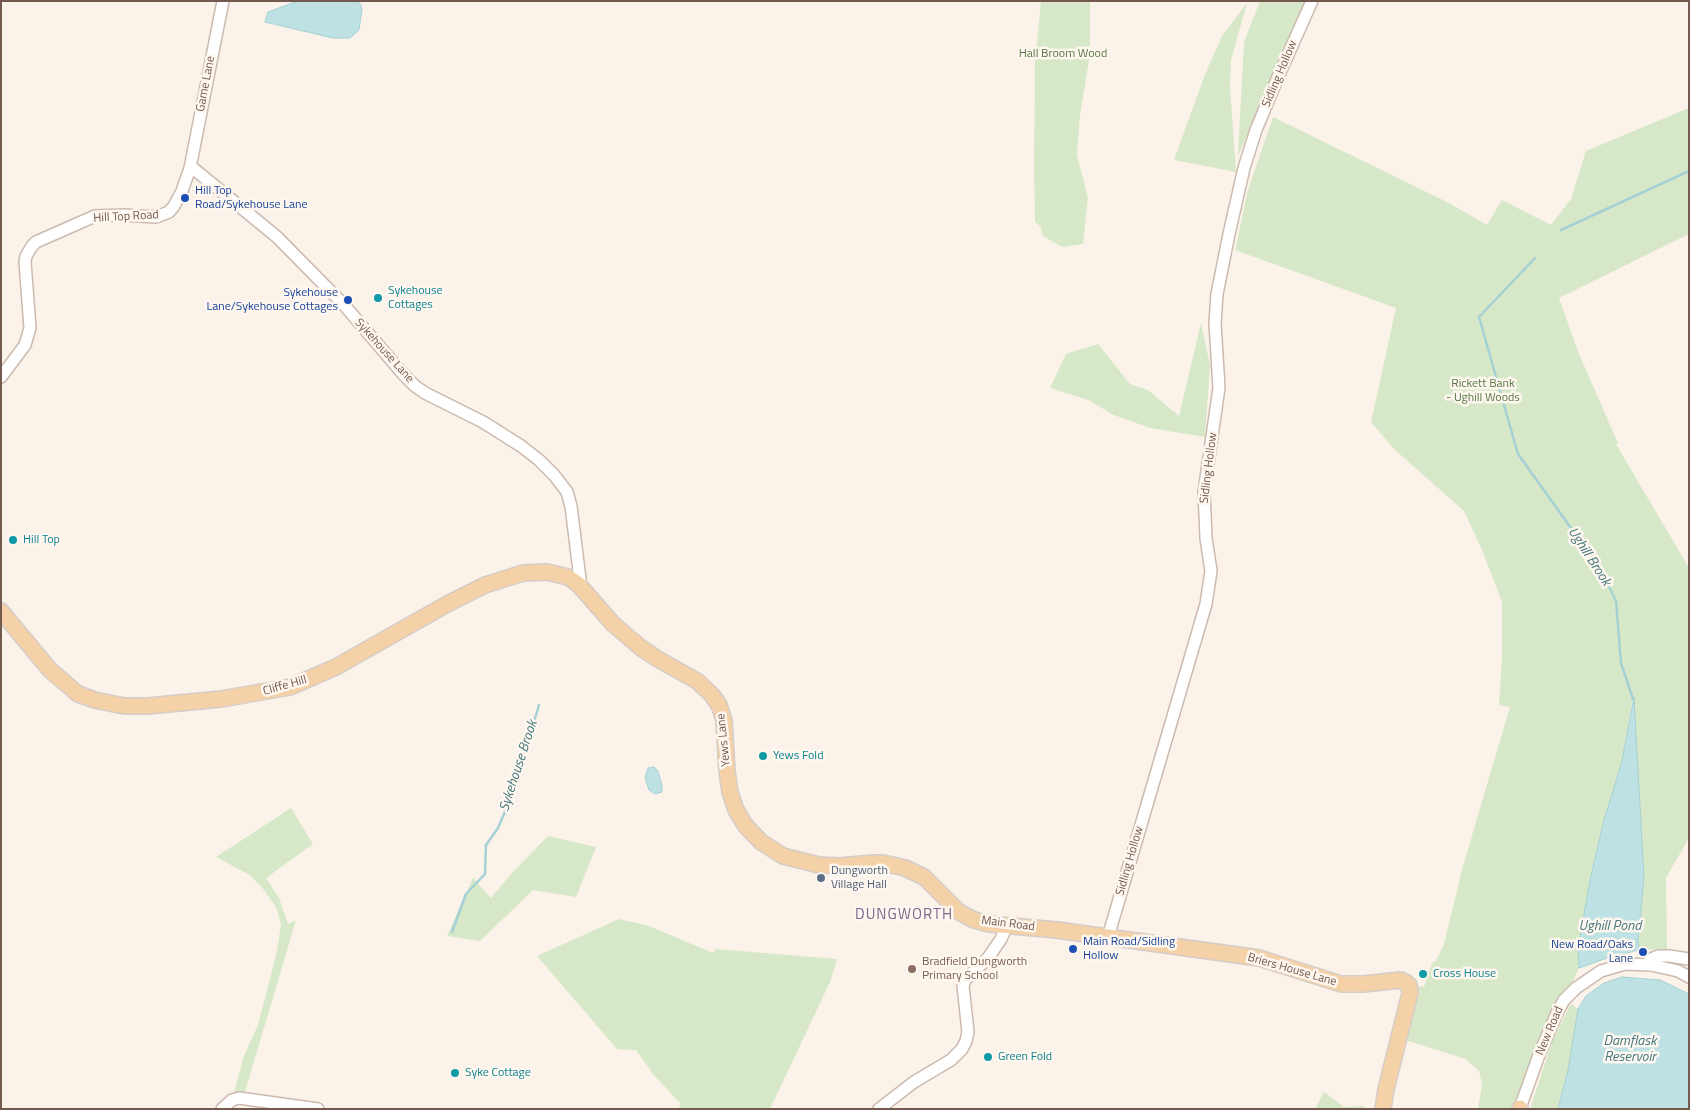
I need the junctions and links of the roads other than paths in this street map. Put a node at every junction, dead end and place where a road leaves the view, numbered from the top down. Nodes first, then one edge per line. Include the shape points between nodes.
1 (223, 1) edge
2 (1312, 1) edge
3 (190, 168) junction
4 (1, 377) edge
5 (579, 584) junction
6 (1, 611) edge
7 (806, 863) joint
8 (1007, 925) junction
9 (1108, 937) junction
10 (1689, 959) edge
11 (1647, 964) junction
12 (1689, 977) edge
13 (222, 1109) edge
14 (318, 1109) edge
15 (879, 1109) edge
16 (1384, 1109) edge
17 (1520, 1109) edge

1 - 3 street, Game Lane
2 - 9 street, Sidling Hollow via 1256,130 1229,234 1217,294 1215,323 1219,388 1204,492 1211,571 1206,604
3 - 4 street, Hill Top Road via 174,206 163,215 148,218 95,216 32,246 25,262 29,333 25,345
3 - 5 street, Sykehouse Lane via 283,243 345,306 415,386 515,442 554,475 567,492 571,506
5 - 6 main road, Cliffe Hill via 568,577 547,572 523,573 464,595 336,667 299,684 258,694 148,706 103,702 71,689 43,662
5 - 7 main road, Yews Lane via 608,619 640,647 697,681 712,695 724,720 727,771 736,810 761,842 783,856
7 - 8 main road, Main Road via 830,866 883,863 905,868 924,877 964,915 989,924
8 - 9 main road, Main Road
8 - 15 street via 988,958 965,980 968,1032 962,1049
9 - 16 main road, Briers House Lane via 1260,958 1341,984 1405,982 1410,993 1386,1088
10 - 11 street via 1658,956
11 - 12 street, New Road
11 - 17 street, New Road via 1625,964 1602,970 1568,995 1539,1055
13 - 14 street via 239,1098

